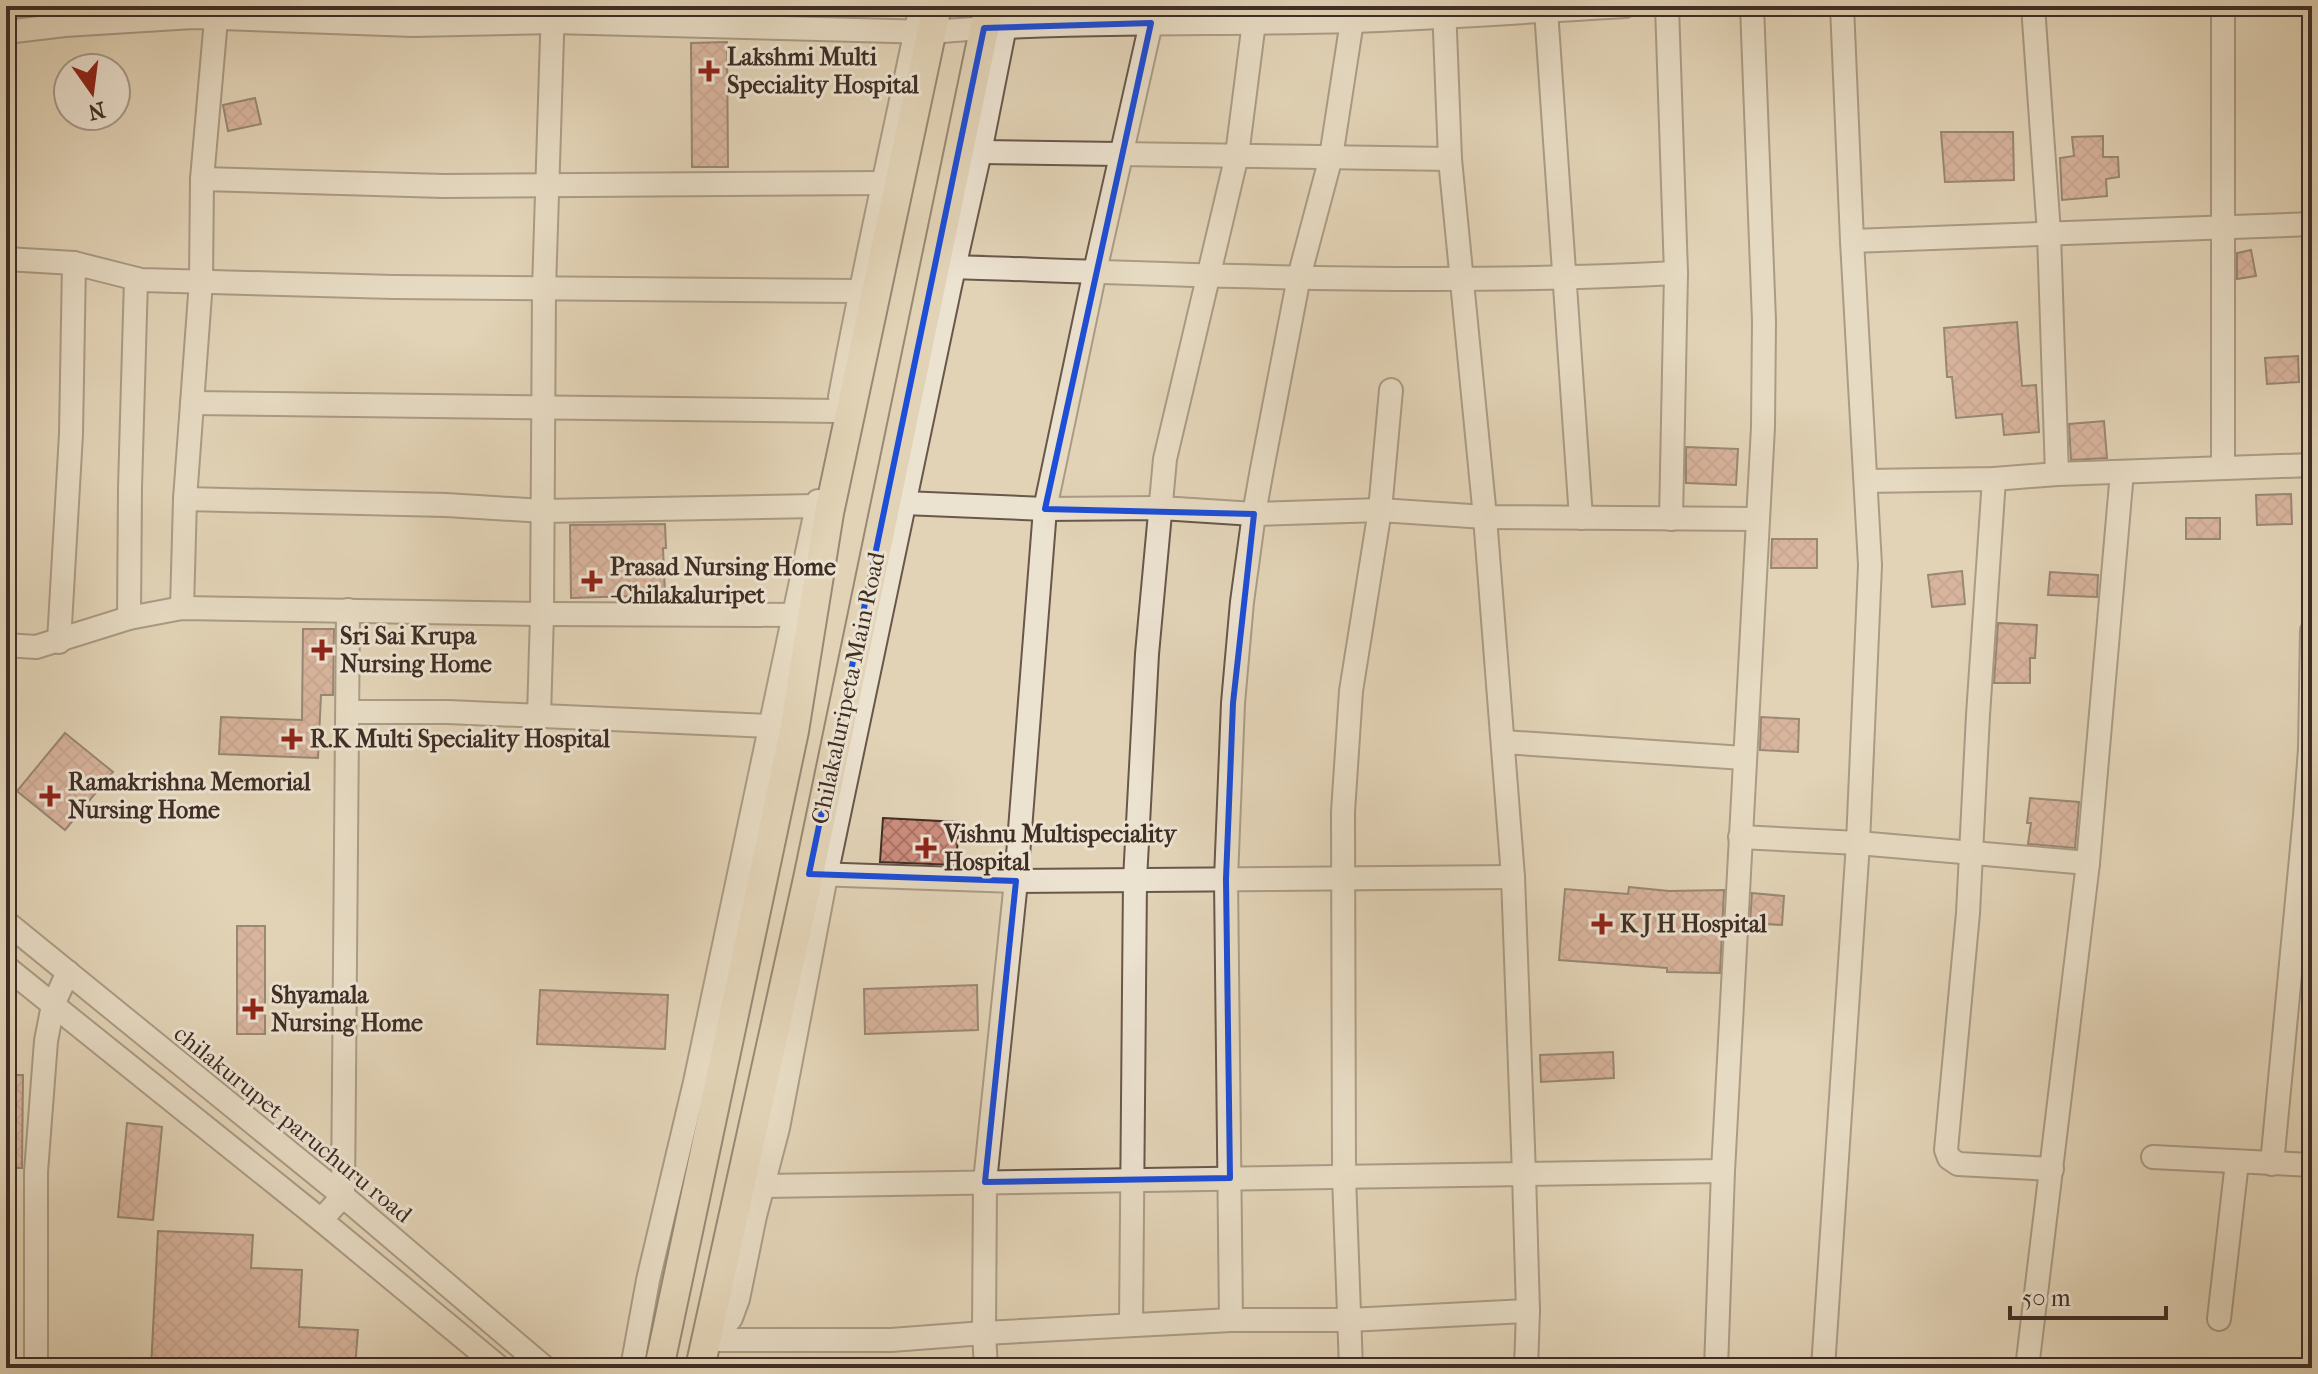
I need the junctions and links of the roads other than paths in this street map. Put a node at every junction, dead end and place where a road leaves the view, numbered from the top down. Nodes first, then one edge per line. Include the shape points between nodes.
1 (1625, 6) edge
2 (1667, 6) edge
3 (1752, 6) edge
4 (1842, 6) edge
5 (2033, 6) edge
6 (2223, 6) edge
7 (1546, 10) junction
8 (1444, 11) edge
9 (193, 12) edge
10 (553, 14) edge
11 (1102, 15) edge
12 (997, 17) edge
13 (216, 19) junction
14 (926, 19) edge
15 (1352, 21) junction
16 (1254, 22) junction
17 (1151, 23) junction
18 (6, 32) edge
19 (980, 152) junction
20 (1122, 153) junction
21 (1237, 155) junction
22 (1331, 157) junction
23 (1450, 159) junction
24 (202, 179) junction
25 (884, 183) junction
26 (547, 186) junction
27 (2312, 224) edge
28 (2224, 227) junction
29 (2049, 233) junction
30 (1852, 241) junction
31 (6, 259) edge
32 (74, 263) junction
33 (954, 267) junction
34 (1095, 271) junction
35 (1676, 273) junction
36 (1209, 275) junction
37 (1299, 277) junction
38 (136, 279) junction
39 (1463, 279) junction
40 (1566, 279) junction
41 (201, 281) junction
42 (544, 289) junction
43 (860, 291) junction
44 (1391, 390) dead end
45 (192, 403) junction
46 (543, 407) junction
47 (838, 411) junction
48 (2312, 465) edge
49 (2223, 468) junction
50 (2122, 472) junction
51 (2057, 474) junction
52 (1994, 479) junction
53 (1866, 481) junction
54 (185, 499) junction
55 (904, 503) junction
56 (817, 506) junction
57 (1161, 508) junction
58 (1045, 509) junction
59 (1380, 510) junction
60 (543, 511) junction
61 (1254, 514) junction
62 (1485, 517) junction
63 (1581, 518) junction
64 (1671, 519) junction
65 (1756, 519) junction
66 (182, 608) junction
67 (348, 610) junction
68 (542, 614) junction
69 (795, 615) junction
70 (129, 618) junction
71 (2312, 631) edge
72 (59, 642) junction
73 (6, 645) edge
74 (348, 712) junction
75 (539, 716) junction
76 (771, 726) junction
77 (1503, 742) junction
78 (1744, 758) junction
79 (1740, 837) junction
80 (1858, 843) junction
81 (1972, 852) junction
82 (2088, 863) junction
83 (817, 875) junction
84 (1513, 877) junction
85 (1342, 878) junction
86 (1226, 879) junction
87 (1135, 880) junction
88 (1016, 881) junction
89 (6, 922) edge
90 (6, 967) edge
91 (68, 972) junction
92 (53, 1005) junction
93 (2153, 1157) dead end
94 (2237, 1162) junction
95 (2272, 1164) junction
96 (2312, 1165) edge
97 (2052, 1169) junction
98 (1723, 1171) junction
99 (1524, 1174) junction
100 (1344, 1176) junction
101 (1230, 1178) junction
102 (1134, 1180) junction
103 (985, 1182) junction
104 (763, 1186) junction
105 (343, 1196) junction
106 (321, 1220) junction
107 (1528, 1311) junction
108 (2219, 1319) dead end
109 (1231, 1320) junction
110 (1349, 1320) junction
111 (1131, 1325) junction
112 (984, 1333) junction
113 (705, 1351) edge
114 (661, 1356) edge
115 (472, 1357) edge
116 (36, 1368) edge
117 (500, 1368) edge
118 (545, 1368) edge
119 (634, 1368) edge
120 (986, 1368) edge
121 (1351, 1368) edge
122 (1526, 1368) edge
123 (1716, 1368) edge
124 (1823, 1368) edge
125 (2027, 1368) edge

1 - 7 street
2 - 35 street
3 - 65 street via 1764,321
4 - 30 street
5 - 29 street
6 - 28 street
7 - 8 street
7 - 40 street
8 - 15 street
8 - 23 street
9 - 13 street
9 - 18 street
10 - 13 street via 413,25
10 - 14 street
10 - 26 street
11 - 12 street
11 - 17 street
12 - 14 street
12 - 19 street
12 - 83 main road, Chilakaluripeta Main Road
13 - 24 street
14 - 25 street
14 - 114 main road, Chilakaluripeta Main Road via 829,513 794,731
15 - 16 street
15 - 22 street
16 - 17 street
16 - 21 street
17 - 20 street
19 - 20 street
19 - 33 street
20 - 21 street
20 - 34 street
21 - 22 street
21 - 36 street
22 - 23 street
22 - 37 street
23 - 39 street
24 - 26 street
24 - 41 street
25 - 26 street
25 - 43 street
26 - 42 street
27 - 28 street
28 - 29 street
28 - 49 street
29 - 30 street
29 - 51 street
30 - 53 street
31 - 32 street
32 - 38 street
32 - 72 street
33 - 34 street
33 - 55 street
34 - 36 street
34 - 58 street
35 - 40 street
35 - 64 street
36 - 37 street
36 - 57 street via 1165,459
37 - 39 street
37 - 61 street
38 - 41 street
38 - 70 street
39 - 40 street
39 - 62 street
40 - 63 street
41 - 42 street
41 - 45 street
42 - 43 street
42 - 46 street
43 - 47 street
44 - 59 street
45 - 46 street
45 - 54 street
46 - 47 street
46 - 60 street
47 - 56 street
48 - 49 street
49 - 50 street
50 - 51 street
50 - 82 street
51 - 52 street
52 - 53 street
52 - 81 street
53 - 80 street via 1870,565
54 - 60 street
54 - 66 street
55 - 58 street
55 - 83 street
56 - 60 street
56 - 69 street
57 - 58 street
57 - 61 street
57 - 87 street
58 - 88 street
59 - 61 street
59 - 62 street
59 - 85 street via 1351,691
60 - 68 street
61 - 86 street via 1233,703
62 - 63 street
62 - 77 street
63 - 64 street
64 - 65 street
65 - 78 street
66 - 67 street
66 - 70 street
67 - 68 street
67 - 74 street
68 - 69 street
68 - 75 street
69 - 76 street
70 - 72 street
71 - 95 street via 2305,816
72 - 73 street
74 - 75 street
74 - 105 street
75 - 76 street
76 - 119 street via 648,1280
77 - 78 street
77 - 84 street
78 - 79 street
79 - 80 street
79 - 98 street
80 - 81 street
80 - 124 street
81 - 82 street
81 - 97 street via 1946,1150 1958,1164
82 - 97 street
83 - 88 street
83 - 104 street via 781,1112
83 - 113 main road, Chilakaluripeta Main Road
84 - 85 street
84 - 99 street
85 - 86 street
85 - 100 street
86 - 87 street
86 - 101 street
87 - 88 street
87 - 102 street
88 - 103 street
89 - 91 street, chilakurupet paruchuru road
90 - 92 street
91 - 92 street
91 - 105 street, chilakurupet paruchuru road
92 - 106 street
92 - 116 street via 36,1172
93 - 94 street
94 - 95 street
94 - 108 street
95 - 96 street
97 - 125 street
98 - 99 street
98 - 123 street
99 - 100 street
99 - 107 street
100 - 101 street
100 - 110 street
101 - 102 street
101 - 109 street
102 - 103 street
102 - 111 street
103 - 104 street
103 - 112 street
104 - 113 street via 738,1299 731,1318
105 - 106 street
105 - 118 street, chilakurupet paruchuru road
106 - 115 street
107 - 110 street
107 - 122 street
109 - 110 street
109 - 111 street
110 - 121 street
111 - 112 street
112 - 113 street
112 - 120 street
114 - 119 main road
115 - 117 street

